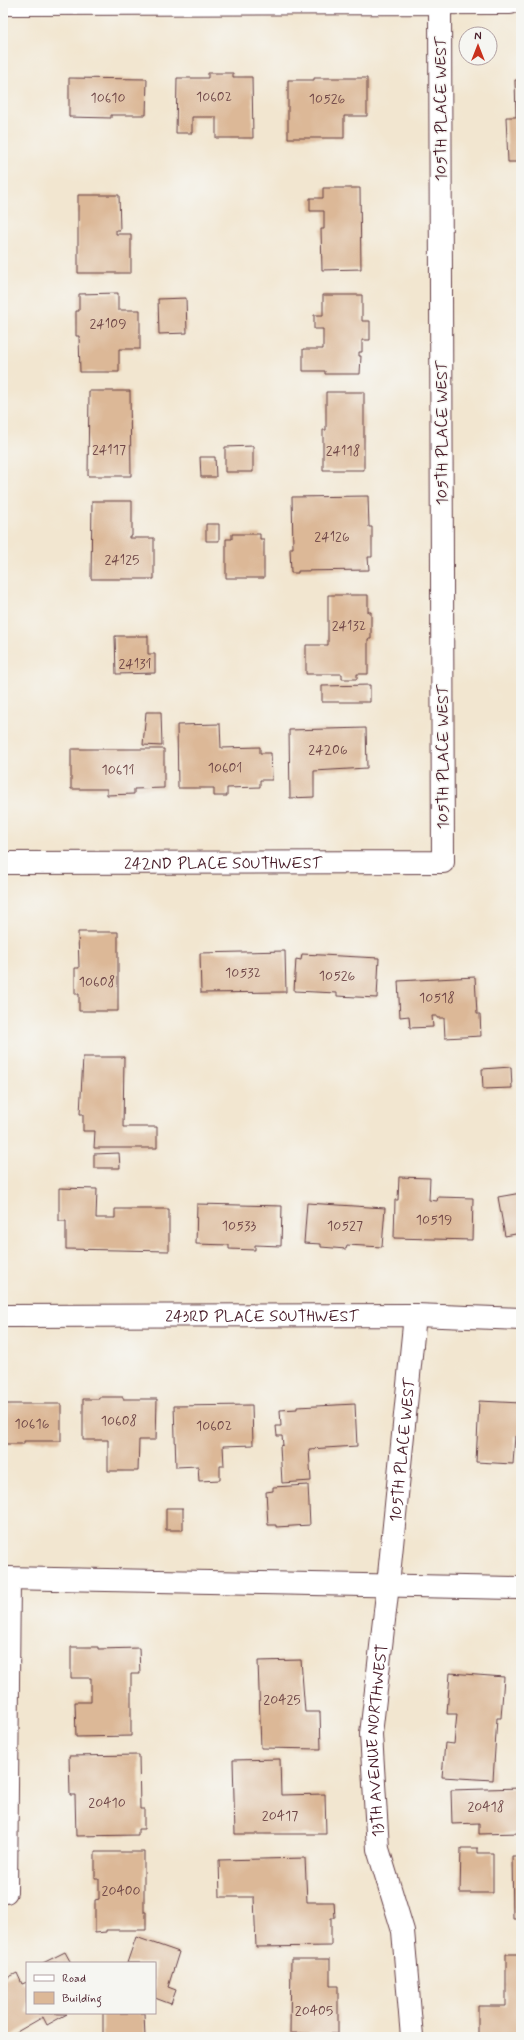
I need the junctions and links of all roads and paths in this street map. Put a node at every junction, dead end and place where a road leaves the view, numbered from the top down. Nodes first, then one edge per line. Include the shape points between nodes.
1 (510, 3) edge
2 (3, 4) edge
3 (440, 4) edge
4 (443, 862) joint
5 (3, 864) edge
6 (415, 1315) junction
7 (3, 1316) edge
8 (521, 1319) edge
9 (6, 1578) edge
10 (388, 1585) junction
11 (521, 1588) edge
12 (4, 1892) edge
13 (412, 2037) edge

1 - 3 street
2 - 3 street
3 - 4 street, 105TH PLACE WEST
4 - 5 street, 242ND PLACE SOUTHWEST
6 - 7 street, 243RD PLACE SOUTHWEST
6 - 8 street, 243RD PLACE SOUTHWEST
6 - 10 street, 105TH PLACE WEST
9 - 10 street
9 - 12 street
10 - 11 street
10 - 13 street, 13TH AVENUE NORTHWEST via 372,1742 378,1849 403,1931

